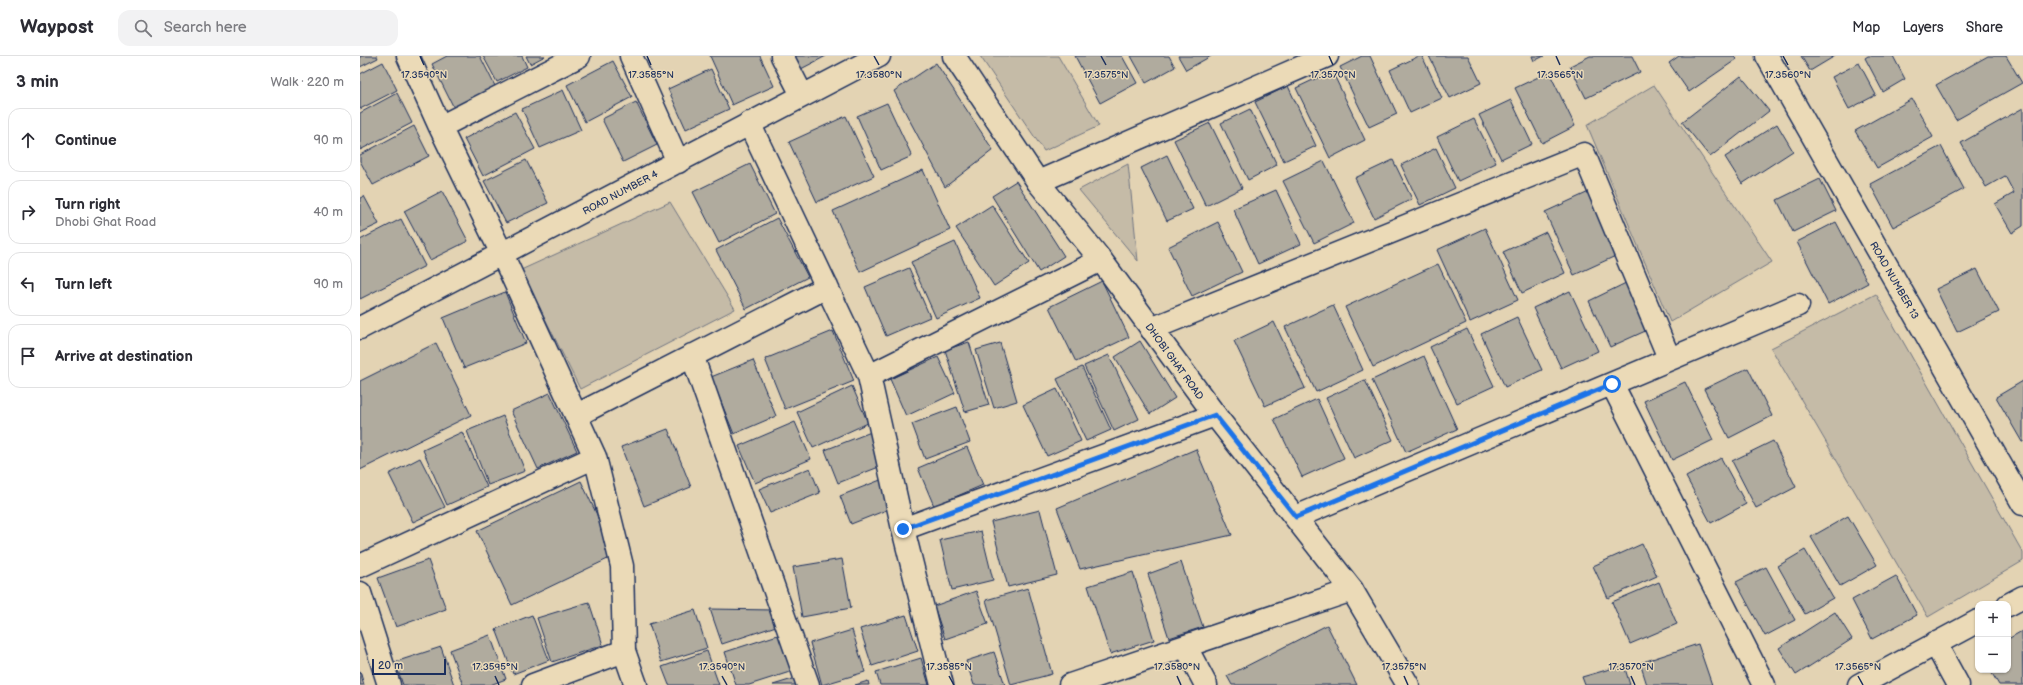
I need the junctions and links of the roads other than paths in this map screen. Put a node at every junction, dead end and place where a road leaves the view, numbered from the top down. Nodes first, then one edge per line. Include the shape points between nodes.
1 (408, 56) edge
2 (579, 56) edge
3 (631, 56) edge
4 (782, 56) edge
5 (879, 56) edge
6 (954, 56) edge
7 (1327, 56) edge
8 (1767, 56) edge
9 (802, 95) junction
10 (749, 123) junction
11 (440, 127) junction
12 (678, 162) junction
13 (1038, 182) junction
14 (502, 254) junction
15 (1101, 260) junction
16 (827, 287) junction
17 (1798, 305) dead end
18 (360, 328) edge
19 (1151, 329) junction
20 (692, 355) junction
21 (1669, 358) junction
22 (869, 376) junction
23 (1612, 384) junction
24 (576, 415) junction
25 (1215, 415) junction
26 (595, 457) junction
27 (2023, 504) edge
28 (1296, 517) junction
29 (903, 529) junction
30 (360, 566) edge
31 (1352, 590) junction
32 (360, 593) edge
33 (2023, 597) edge
34 (2011, 603) edge
35 (1975, 622) edge
36 (1934, 643) junction
37 (1186, 647) junction
38 (624, 651) junction
39 (389, 685) edge
40 (533, 685) edge
41 (636, 685) edge
42 (808, 685) edge
43 (942, 685) edge
44 (1070, 685) edge
45 (1206, 685) edge
46 (1408, 685) edge
47 (1764, 685) edge
48 (1860, 685) edge
49 (1958, 685) edge

1 - 11 street
2 - 11 street
3 - 12 street
4 - 9 street
5 - 9 street, ROAD NUMBER 4
6 - 13 street, DHOBI GHAT ROAD
7 - 13 street
8 - 27 street, ROAD NUMBER 13
9 - 10 street, ROAD NUMBER 4
10 - 12 street, ROAD NUMBER 4
10 - 16 street
11 - 14 street
12 - 14 street, ROAD NUMBER 4
13 - 15 street, DHOBI GHAT ROAD
14 - 18 street, ROAD NUMBER 4
14 - 24 street
15 - 19 street, DHOBI GHAT ROAD
15 - 22 street
16 - 20 street
16 - 22 street
17 - 21 street
19 - 21 street via 1584,154
19 - 25 street, DHOBI GHAT ROAD
20 - 24 street
20 - 42 street
21 - 23 street
22 - 29 street
23 - 28 street
23 - 47 street
24 - 26 street
25 - 28 street, DHOBI GHAT ROAD
25 - 29 street
26 - 30 street
26 - 38 street via 622,566
28 - 31 street, DHOBI GHAT ROAD
29 - 43 street
31 - 37 street
31 - 46 street, DHOBI GHAT ROAD
32 - 39 street
33 - 34 street
35 - 36 street
36 - 48 street
36 - 49 street
37 - 44 street
37 - 45 street
38 - 40 street
38 - 41 street

